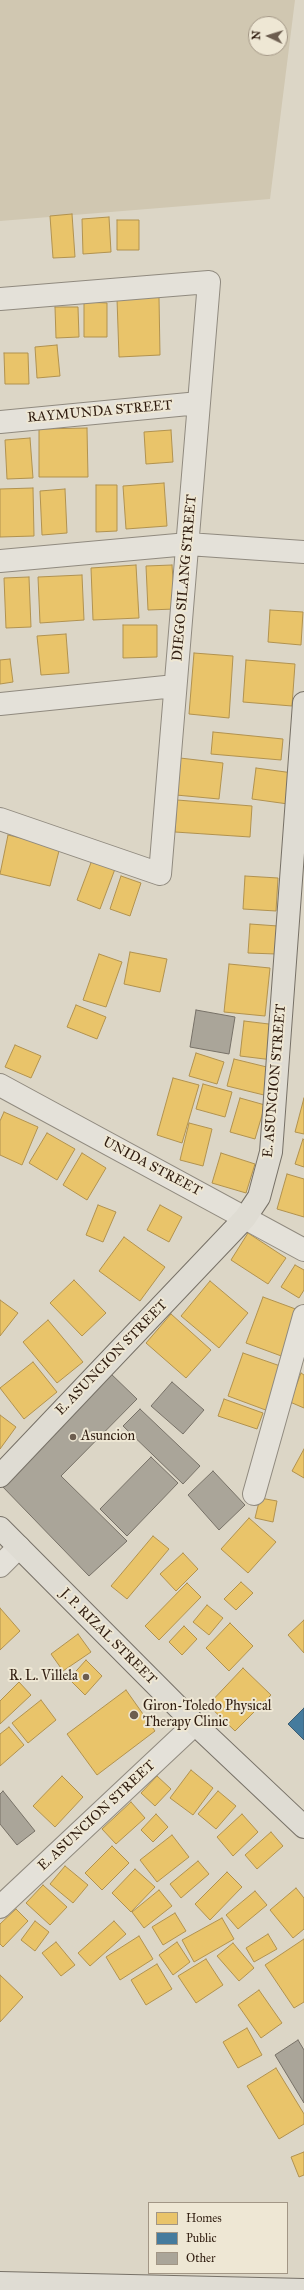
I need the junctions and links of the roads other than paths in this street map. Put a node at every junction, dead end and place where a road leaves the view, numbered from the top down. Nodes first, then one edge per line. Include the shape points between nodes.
1 (0, 299) edge
2 (199, 403) junction
3 (0, 422) edge
4 (188, 544) junction
5 (304, 552) edge
6 (0, 561) edge
7 (175, 686) junction
8 (304, 703) edge
9 (0, 704) edge
10 (0, 819) edge
11 (0, 1085) edge
12 (245, 1218) junction
13 (304, 1250) edge
14 (304, 1316) edge
15 (0, 1476) edge
16 (254, 1494) dead end
17 (0, 1528) edge
18 (19, 1547) junction
19 (0, 1566) edge
20 (195, 1724) junction
21 (304, 1827) edge
22 (0, 1907) edge
23 (0, 2283) edge
24 (304, 2290) edge

1 - 2 street, DIEGO SILANG STREET via 209,282
2 - 3 street, RAYMUNDA STREET
2 - 4 street, DIEGO SILANG STREET
4 - 5 street
4 - 6 street
4 - 7 street, DIEGO SILANG STREET
7 - 9 street
7 - 10 street, DIEGO SILANG STREET via 160,874
8 - 12 main road, E. ASUNCION STREET via 271,1152 259,1197
11 - 12 street, UNIDA STREET
12 - 13 street, UNIDA STREET
12 - 15 main road, E. ASUNCION STREET
14 - 16 street
17 - 18 main road, J. P. RIZAL STREET
18 - 19 street
18 - 20 main road, J. P. RIZAL STREET
20 - 21 main road, J. P. RIZAL STREET
20 - 22 street, E. ASUNCION STREET
23 - 24 main road

